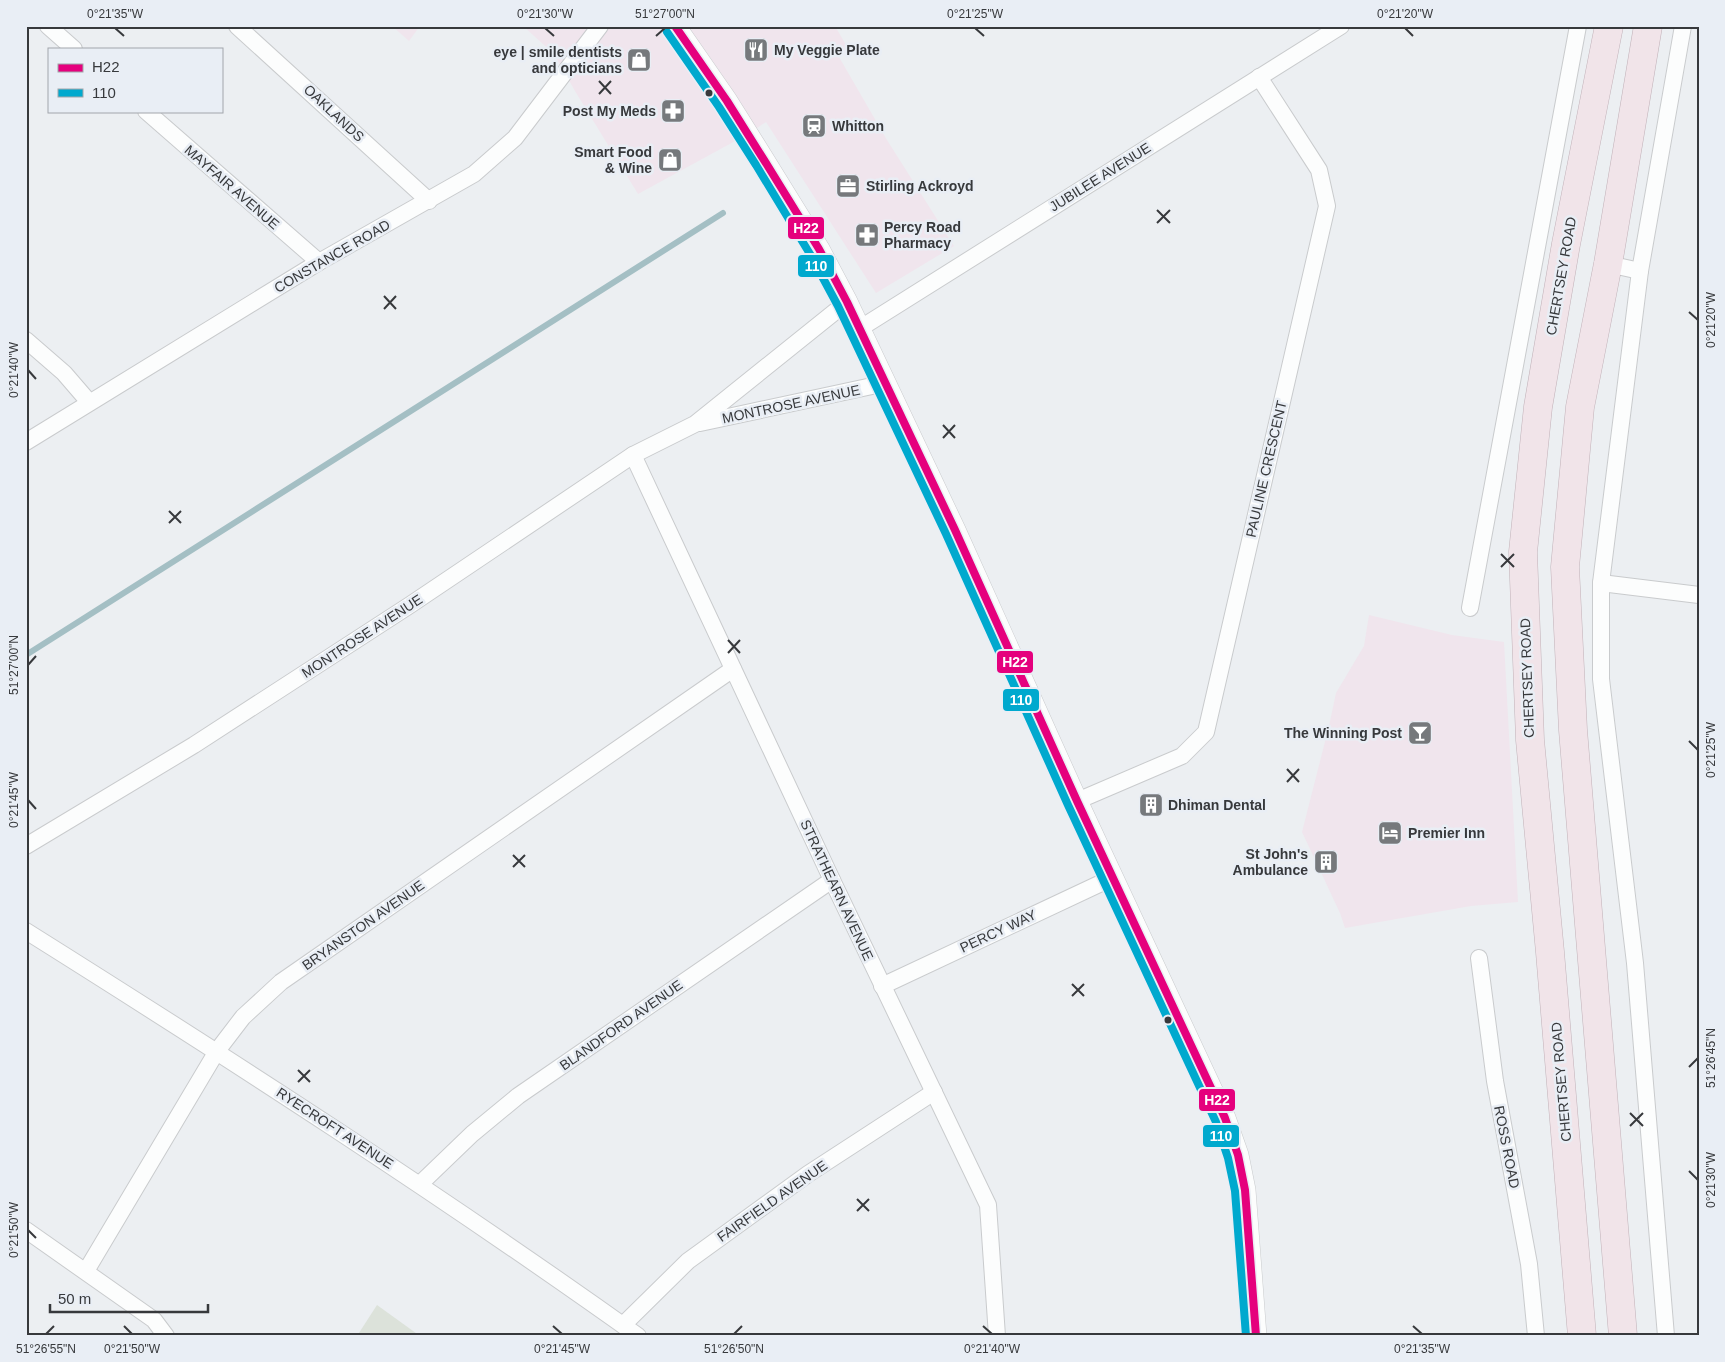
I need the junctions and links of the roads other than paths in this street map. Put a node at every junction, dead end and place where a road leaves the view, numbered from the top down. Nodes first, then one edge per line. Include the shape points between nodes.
1 (48, 26) edge
2 (237, 26) edge
3 (600, 26) edge
4 (675, 26) edge
5 (1341, 26) edge
6 (1578, 26) edge
7 (1610, 26) edge
8 (1648, 26) edge
9 (1683, 26) edge
10 (73, 48) edge
11 (1259, 77) junction
12 (147, 112) edge
13 (429, 201) junction
14 (319, 262) junction
15 (1608, 264) junction
16 (1640, 271) junction
17 (848, 302) junction
18 (859, 329) junction
19 (26, 340) edge
20 (886, 383) junction
21 (89, 402) junction
22 (695, 424) junction
23 (26, 442) edge
24 (633, 455) junction
25 (1601, 583) junction
26 (1699, 595) edge
27 (1470, 608) dead end
28 (733, 669) junction
29 (1077, 801) junction
30 (26, 846) edge
31 (1114, 877) junction
32 (832, 880) junction
33 (26, 931) edge
34 (1479, 958) dead end
35 (882, 986) junction
36 (217, 1051) junction
37 (934, 1092) junction
38 (420, 1184) junction
39 (26, 1230) edge
40 (86, 1271) junction
41 (623, 1325) junction
42 (166, 1336) edge
43 (638, 1336) edge
44 (997, 1336) edge
45 (1256, 1336) edge
46 (1536, 1336) edge
47 (1582, 1336) edge
48 (1623, 1336) edge
49 (1666, 1336) edge

1 - 10 street
2 - 13 street, OAKLANDS
3 - 13 street, CONSTANCE ROAD via 515,138 474,174
4 - 17 street via 748,134
5 - 11 street, JUBILEE AVENUE
6 - 27 street, CHERTSEY ROAD
7 - 47 highway, CHERTSEY ROAD via 1566,244 1538,407 1522,552 1530,740
8 - 15 highway
9 - 16 street
11 - 18 street, JUBILEE AVENUE
11 - 29 street, PAULINE CRESCENT via 1319,170 1327,206 1206,732 1182,756
12 - 14 street, MAYFAIR AVENUE
13 - 14 street, CONSTANCE ROAD
14 - 21 street, CONSTANCE ROAD
15 - 16 street
15 - 48 highway via 1580,407 1565,568 1573,730
16 - 25 street
17 - 18 street
17 - 22 street, MONTROSE AVENUE
18 - 20 street
19 - 21 street via 64,373
20 - 22 street, MONTROSE AVENUE
20 - 29 street
21 - 23 street, CONSTANCE ROAD
22 - 24 street, MONTROSE AVENUE
24 - 28 street, STRATHEARN AVENUE
24 - 30 street, MONTROSE AVENUE via 202,740
25 - 26 street
25 - 49 street via 1601,679 1635,963
28 - 32 street, STRATHEARN AVENUE
28 - 36 street, BRYANSTON AVENUE via 281,982 243,1017
29 - 31 street
31 - 35 street, PERCY WAY
31 - 45 street via 1226,1118 1238,1155 1245,1190
32 - 35 street, STRATHEARN AVENUE
32 - 38 street, BLANDFORD AVENUE via 518,1096
33 - 36 street, RYECROFT AVENUE
34 - 46 street, ROSS ROAD via 1495,1082 1529,1264
35 - 37 street, STRATHEARN AVENUE
36 - 38 street, RYECROFT AVENUE
36 - 40 street, BRYANSTON AVENUE
37 - 41 street, FAIRFIELD AVENUE via 808,1174 688,1261
37 - 44 street, STRATHEARN AVENUE via 988,1205
38 - 41 street, RYECROFT AVENUE
39 - 40 street
40 - 42 street via 154,1320
41 - 43 street, RYECROFT AVENUE

